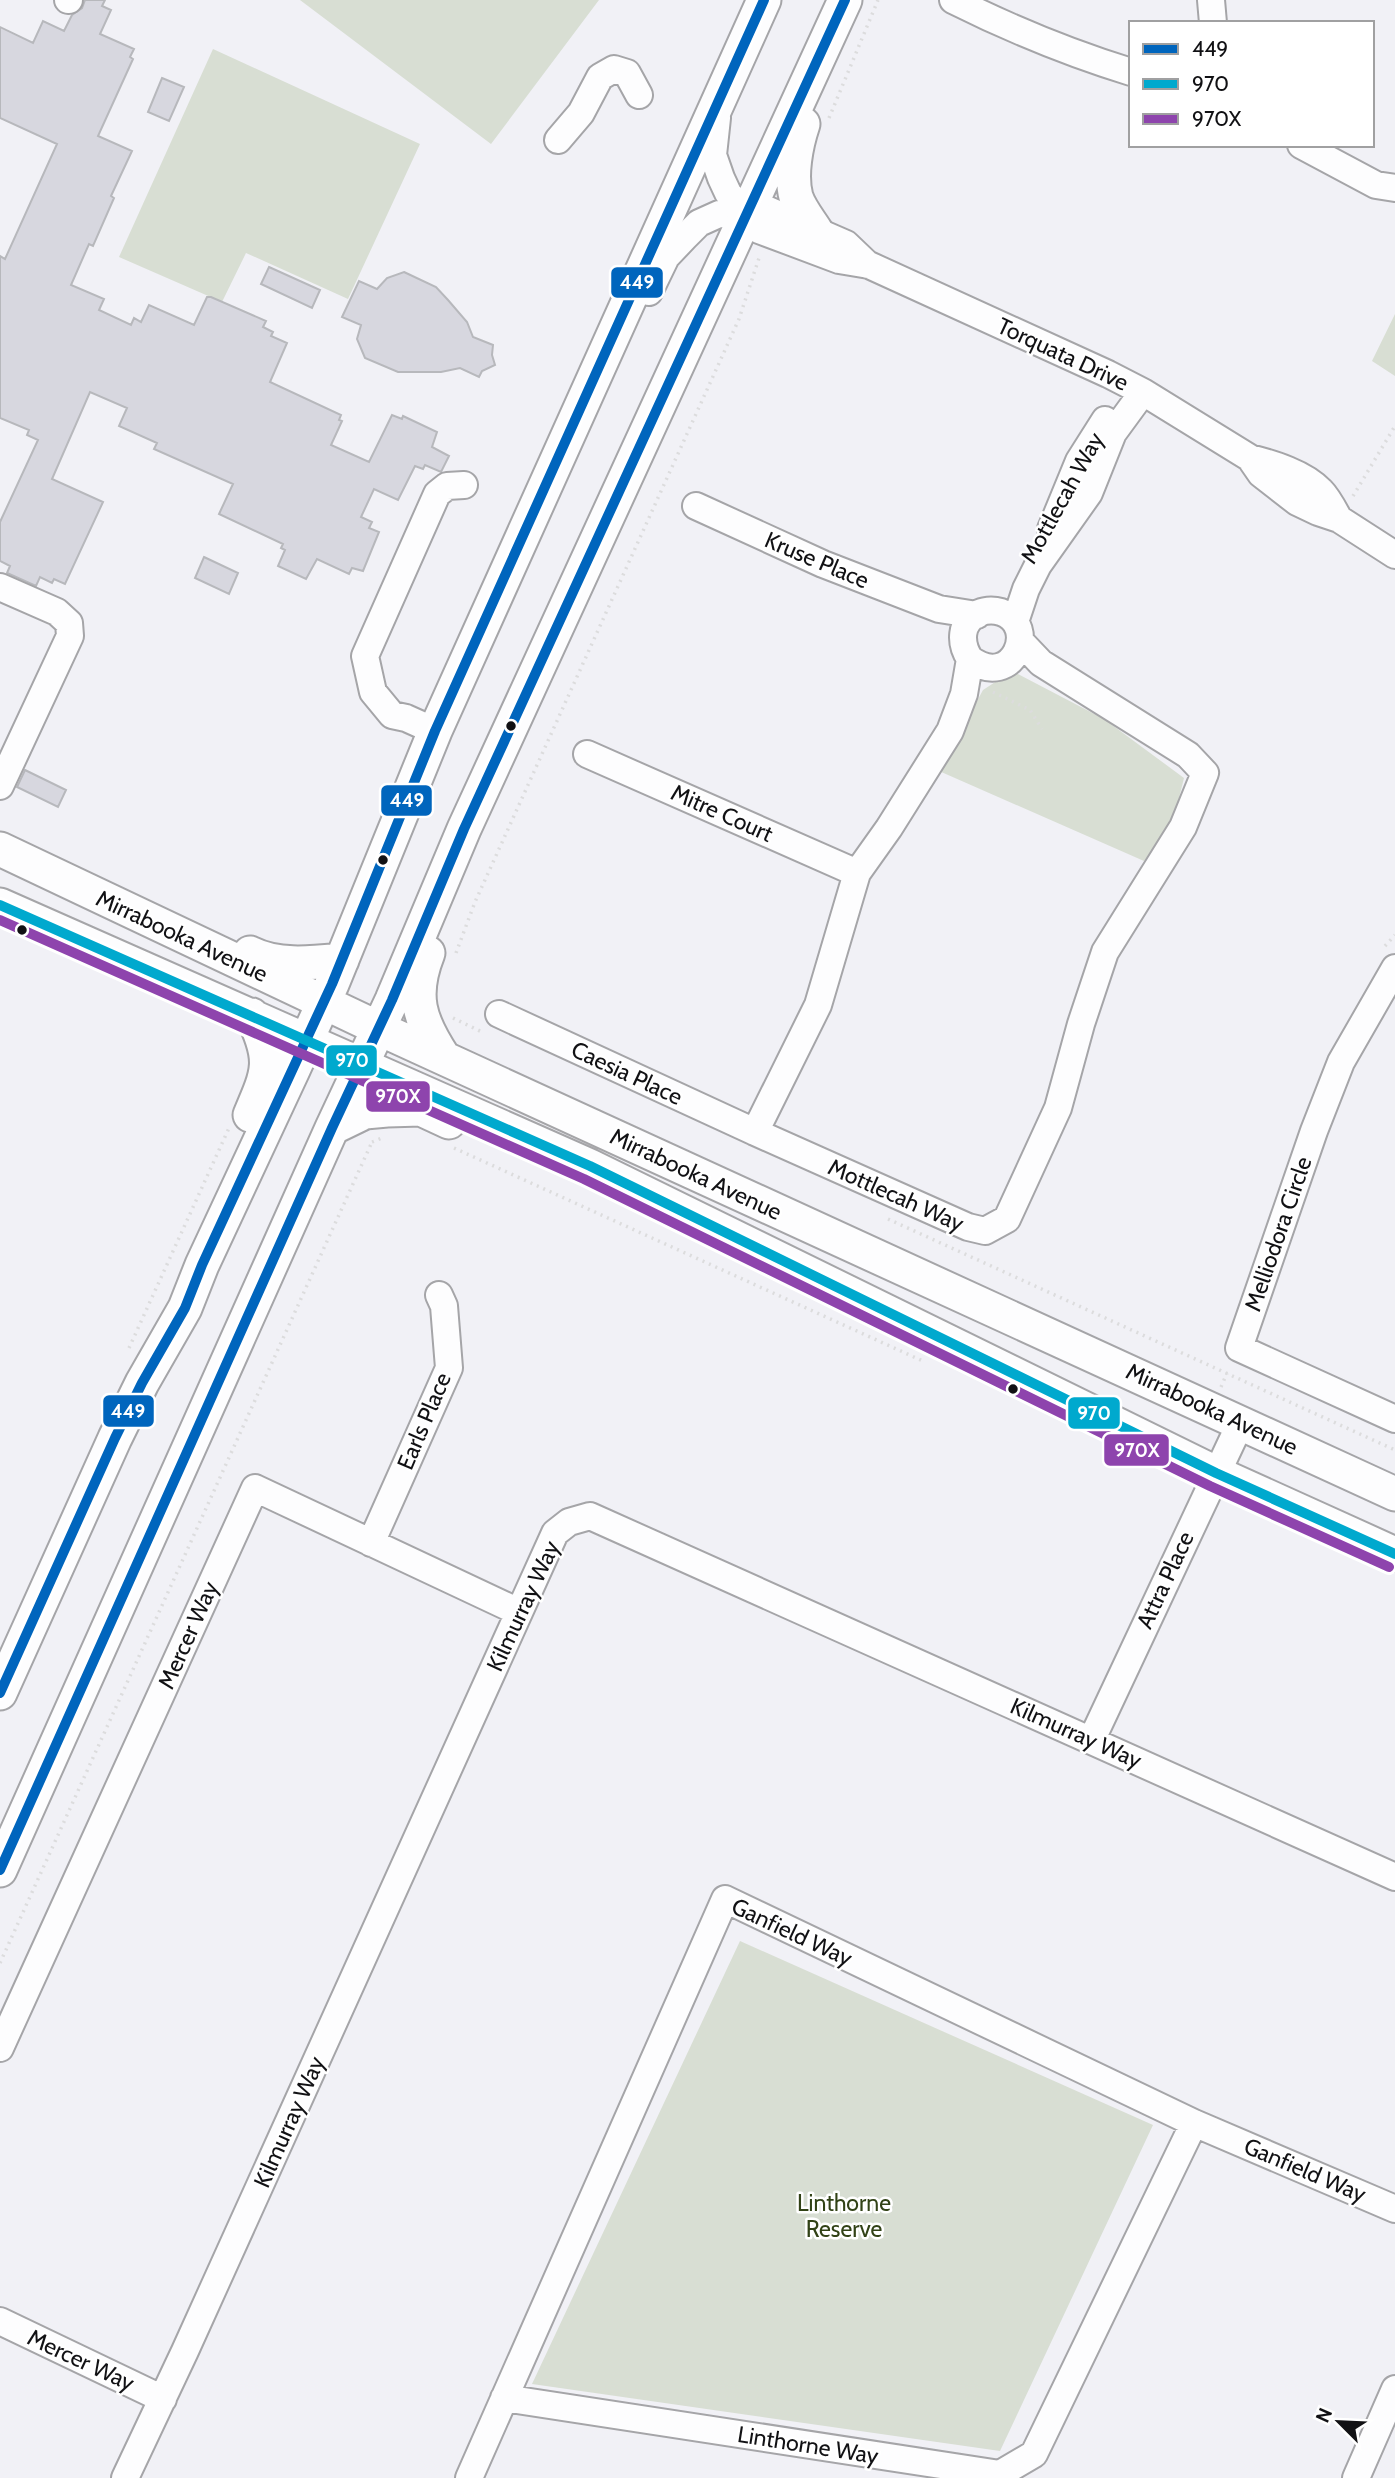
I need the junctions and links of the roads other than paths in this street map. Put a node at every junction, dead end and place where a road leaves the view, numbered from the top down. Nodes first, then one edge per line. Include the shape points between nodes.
1 (764, 0) edge
2 (953, 0) edge
3 (1211, 0) edge
4 (840, 11) edge
5 (1213, 21) edge
6 (1129, 71) edge
7 (639, 95) dead end
8 (719, 101) junction
9 (558, 140) dead end
10 (1305, 147) edge
11 (1395, 188) edge
12 (748, 215) junction
13 (816, 231) junction
14 (869, 265) junction
15 (1134, 387) junction
16 (581, 403) junction
17 (464, 485) dead end
18 (696, 506) dead end
19 (1395, 555) edge
20 (0, 587) edge
21 (66, 645) junction
22 (988, 649) junction
23 (435, 731) junction
24 (0, 736) edge
25 (587, 754) dead end
26 (0, 786) edge
27 (464, 829) junction
28 (0, 849) edge
29 (34, 865) junction
30 (857, 873) junction
31 (0, 905) edge
32 (342, 960) junction
33 (1395, 968) edge
34 (324, 1002) junction
35 (499, 1014) dead end
36 (251, 1015) junction
37 (378, 1028) junction
38 (306, 1039) junction
39 (444, 1058) junction
40 (362, 1064) junction
41 (332, 1128) junction
42 (755, 1132) junction
43 (590, 1166) junction
44 (202, 1265) junction
45 (439, 1295) dead end
46 (1395, 1419) edge
47 (1241, 1422) junction
48 (1216, 1473) junction
49 (1395, 1494) edge
50 (371, 1543) junction
51 (1395, 1554) edge
52 (519, 1612) junction
53 (0, 1693) edge
54 (1092, 1740) junction
55 (0, 1870) edge
56 (1395, 1877) edge
57 (0, 2048) edge
58 (1194, 2123) junction
59 (1395, 2209) edge
60 (0, 2321) edge
61 (1395, 2389) edge
62 (504, 2398) junction
63 (163, 2399) junction
64 (125, 2478) edge
65 (469, 2478) edge
66 (1356, 2478) edge

1 - 8 main road
2 - 6 street via 1077,55
3 - 5 street
4 - 12 main road
4 - 13 main road via 799,138 795,169 796,198
7 - 9 street via 627,73 614,69 600,77 581,114
8 - 12 street, Torquata Drive via 713,155 728,192
8 - 16 main road
10 - 11 street via 1376,185
12 - 13 street, Torquata Drive via 768,210
12 - 14 street, Torquata Drive via 759,230 839,260
12 - 16 street, Torquata Drive via 719,214 699,223 666,257 609,373
12 - 27 main road
13 - 14 street, Torquata Drive via 846,244
14 - 15 street, Torquata Drive
15 - 19 street, Torquata Drive via 1250,458 1261,474 1297,502 1339,519
15 - 22 street, Mottlecah Way via 1079,461 1051,529 1011,589
16 - 23 main road
17 - 23 street via 447,486 438,494 365,656 373,692 393,715
18 - 22 street, Kruse Place via 939,609
20 - 21 street via 69,622
21 - 24 street via 49,655 15,730
21 - 26 street
22 - 30 street, Mottlecah Way via 950,731
22 - 42 street, Mottlecah Way via 1041,663 1188,755 1205,773 1183,827 1105,952 1058,1108 1007,1219 985,1231 968,1227
23 - 32 main road
25 - 30 street, Mitre Court
27 - 37 main road
27 - 39 main road via 454,887 420,973 419,1008
28 - 29 main road, Mirrabooka Avenue
29 - 32 main road via 134,900 263,960
29 - 34 main road, Mirrabooka Avenue
30 - 42 street, Mottlecah Way via 818,1005
31 - 36 main road, Mirrabooka Avenue
32 - 34 main road
33 - 46 street, Melliodora Circle via 1341,1062 1239,1348
34 - 37 main road, Mirrabooka Avenue
34 - 38 main road
35 - 42 street, Caesia Place
36 - 38 main road, Mirrabooka Avenue
36 - 44 main road via 266,1048 265,1079 209,1208
37 - 39 main road, Mirrabooka Avenue
37 - 40 main road
38 - 40 main road, Mirrabooka Avenue
38 - 44 main road
39 - 47 main road, Mirrabooka Avenue
40 - 41 main road
40 - 43 main road, Mirrabooka Avenue
41 - 43 main road via 374,1130 421,1109 543,1163
41 - 55 main road
43 - 48 main road, Mirrabooka Avenue
44 - 53 main road via 185,1308 115,1438
45 - 50 street, Earls Place via 449,1368
47 - 48 street, Attra Place
47 - 49 main road, Mirrabooka Avenue
48 - 51 main road, Mirrabooka Avenue
48 - 54 street, Attra Place
50 - 52 street, Mercer Way
50 - 57 street, Mercer Way via 255,1488
52 - 54 street, Kilmurray Way via 555,1533 569,1522 590,1516
52 - 63 street, Kilmurray Way
54 - 56 street, Kilmurray Way
58 - 59 street, Ganfield Way
58 - 62 street, Linthorne Way via 1034,2455 1000,2474
58 - 62 street, Ganfield Way via 725,1899
60 - 63 street, Mercer Way
61 - 66 street
62 - 65 street, Ganfield Way
63 - 64 street, Kilmurray Way

